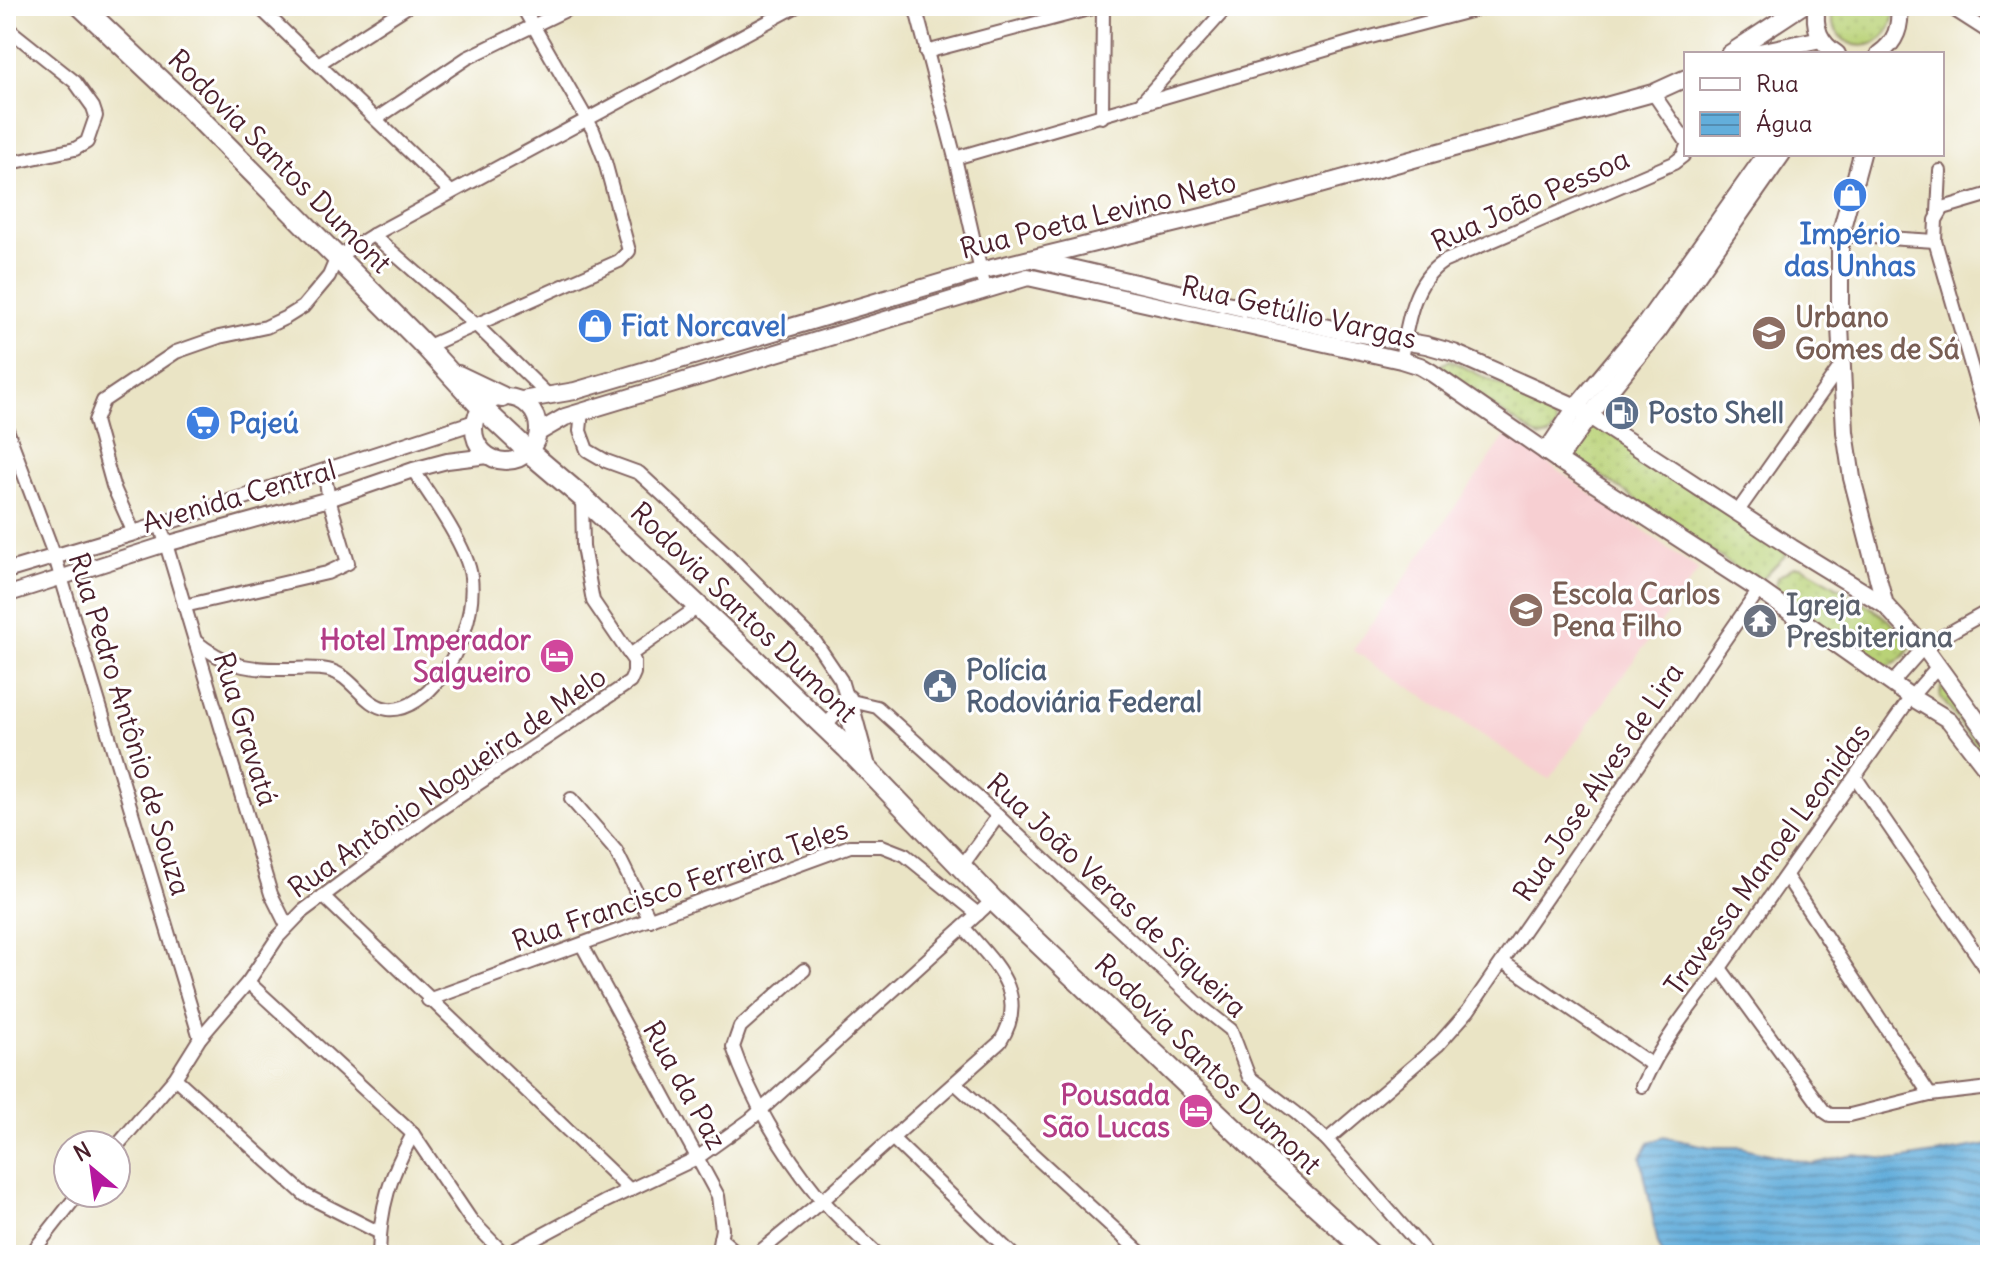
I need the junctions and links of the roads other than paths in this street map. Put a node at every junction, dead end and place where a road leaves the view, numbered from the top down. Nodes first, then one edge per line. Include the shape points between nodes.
1 (81, 6) edge
2 (408, 6) edge
3 (522, 6) edge
4 (574, 6) edge
5 (797, 6) edge
6 (915, 6) edge
7 (1102, 6) edge
8 (1228, 6) edge
9 (1457, 6) edge
10 (1489, 6) edge
11 (1817, 6) edge
12 (1899, 6) edge
13 (1948, 6) edge
14 (266, 9) edge
15 (1791, 9) edge
16 (1439, 19) junction
17 (532, 25) junction
18 (6, 27) edge
19 (1990, 33) edge
20 (1829, 49) edge
21 (926, 52) junction
22 (1732, 52) edge
23 (1782, 52) edge
24 (1883, 52) edge
25 (318, 64) junction
26 (1684, 79) edge
27 (1653, 93) junction
28 (1138, 106) junction
29 (1102, 117) junction
30 (585, 118) junction
31 (376, 119) junction
32 (1684, 138) edge
33 (1684, 153) edge
34 (1861, 156) edge
35 (955, 158) junction
36 (6, 164) edge
37 (1764, 164) edge
38 (1940, 171) dead end
39 (451, 192) junction
40 (1990, 194) edge
41 (1940, 210) junction
42 (373, 235) junction
43 (1840, 235) junction
44 (1935, 241) junction
45 (337, 257) junction
46 (1031, 258) junction
47 (980, 271) junction
48 (985, 289) junction
49 (475, 324) junction
50 (1297, 328) junction
51 (1335, 337) junction
52 (1404, 343) junction
53 (426, 347) junction
54 (1401, 360) junction
55 (1842, 364) junction
56 (451, 373) junction
57 (549, 396) junction
58 (512, 398) junction
59 (582, 411) junction
60 (1583, 411) junction
61 (478, 415) junction
62 (1990, 431) edge
63 (7, 432) edge
64 (539, 432) junction
65 (529, 452) junction
66 (488, 456) junction
67 (1552, 456) junction
68 (413, 470) junction
69 (324, 472) junction
70 (582, 497) junction
71 (329, 499) junction
72 (1738, 511) junction
73 (160, 524) junction
74 (134, 533) junction
75 (166, 544) junction
76 (55, 557) junction
77 (6, 571) edge
78 (61, 579) junction
79 (1759, 590) junction
80 (6, 595) edge
81 (1885, 605) junction
82 (184, 606) junction
83 (698, 607) junction
84 (1990, 610) edge
85 (195, 641) junction
86 (1924, 647) junction
87 (630, 655) junction
88 (1938, 666) junction
89 (1892, 683) junction
90 (1911, 697) junction
91 (847, 700) junction
92 (823, 729) junction
93 (1990, 738) edge
94 (865, 767) junction
95 (1990, 773) edge
96 (1856, 778) junction
97 (571, 799) dead end
98 (998, 816) junction
99 (962, 866) junction
100 (1786, 876) junction
101 (323, 896) junction
102 (993, 900) junction
103 (978, 914) junction
104 (650, 920) junction
105 (287, 926) junction
106 (964, 928) junction
107 (582, 945) junction
108 (1503, 962) junction
109 (1720, 968) junction
110 (804, 970) dead end
111 (1990, 974) edge
112 (248, 982) junction
113 (428, 1000) junction
114 (200, 1038) junction
115 (1652, 1065) junction
116 (175, 1078) junction
117 (955, 1083) junction
118 (1642, 1086) dead end
119 (1990, 1088) edge
120 (1930, 1095) junction
121 (761, 1110) junction
122 (131, 1129) edge
123 (413, 1134) junction
124 (892, 1138) junction
125 (1327, 1140) junction
126 (697, 1158) junction
127 (630, 1190) junction
128 (823, 1200) junction
129 (68, 1209) edge
130 (380, 1233) junction
131 (720, 1238) junction
132 (36, 1253) edge
133 (379, 1255) edge
134 (505, 1255) edge
135 (717, 1255) edge
136 (740, 1255) edge
137 (756, 1255) edge
138 (878, 1255) edge
139 (1013, 1255) edge
140 (1143, 1255) edge
141 (1371, 1255) edge
142 (1428, 1255) edge

1 - 45 highway, Rodovia Santos Dumont
2 - 25 street
3 - 17 street
4 - 17 street
5 - 30 street
6 - 21 street
7 - 21 street
7 - 29 street
8 - 28 street
9 - 16 street
10 - 16 street
11 - 20 main road via 1816,25
12 - 24 main road via 1898,33
13 - 19 street
14 - 25 street
15 - 22 main road
16 - 28 street
17 - 30 street
17 - 31 street via 441,73
18 - 36 street via 75,82 96,116 87,142 75,149
20 - 23 main road
21 - 35 street
25 - 31 street
26 - 27 main road, Rua Poeta Levino Neto
27 - 32 street
27 - 46 main road, Rua Poeta Levino Neto via 1218,213
28 - 29 street
29 - 35 street
30 - 39 street
30 - 49 street via 604,158 629,251 619,261
31 - 39 street
33 - 52 street, Rua João Pessoa via 1674,163 1432,269 1418,289
34 - 43 main road
35 - 47 street
37 - 60 main road via 1652,327
38 - 41 street
39 - 42 street
40 - 41 street
41 - 44 street
42 - 45 street
42 - 49 street
43 - 44 street
43 - 55 main road
44 - 62 street
45 - 53 highway, Rodovia Santos Dumont
45 - 74 street via 329,276 303,307 287,317 176,352 103,401 95,421 113,486
46 - 47 main road, Rua Poeta Levino Neto
46 - 50 main road, Rua Getúlio Vargas
47 - 48 street
47 - 57 main road, Rua Poeta Levino Neto
48 - 50 main road, Rua Getúlio Vargas via 1028,277
48 - 59 main road, Rua Getúlio Vargas
49 - 53 street
49 - 57 street
50 - 51 main road, Rua Getúlio Vargas
51 - 52 main road, Rua Getúlio Vargas
51 - 54 main road, Rua Getúlio Vargas
52 - 54 street, Rua João Pessoa
52 - 60 main road, Rua Getúlio Vargas via 1454,353
53 - 56 highway, Rodovia Santos Dumont
54 - 67 main road, Rua Getúlio Vargas via 1420,366
55 - 72 street
55 - 81 main road via 1850,469
56 - 58 highway
56 - 61 highway, Rodovia Santos Dumont
57 - 58 main road, Rua Poeta Levino Neto
58 - 61 main road via 491,401
58 - 64 main road via 536,415
59 - 64 main road, Rua Getúlio Vargas
59 - 91 street via 580,431 587,450 639,473 725,552 816,643 841,680
60 - 67 main road
60 - 72 main road, Rua Getúlio Vargas
61 - 65 highway, Rodovia Santos Dumont
61 - 66 main road via 476,441
61 - 69 street, Avenida Central
63 - 76 street, Rua Pedro Antônio de Souza
64 - 65 main road
65 - 66 main road via 512,461
65 - 70 highway, Rodovia Santos Dumont
66 - 68 street, Avenida Central
67 - 79 main road, Rua Getúlio Vargas
68 - 71 street, Avenida Central
68 - 85 street via 471,575 461,641 451,663 418,700 391,710 332,670 248,669 214,656
69 - 71 street
69 - 73 street, Avenida Central
70 - 83 highway, Rodovia Santos Dumont
70 - 87 street via 583,547 593,601
71 - 75 street, Avenida Central
71 - 82 street via 348,563 327,573
72 - 81 main road, Rua Getúlio Vargas
73 - 74 street, Avenida Central
73 - 75 street, Rua Gravatá
74 - 76 street, Avenida Central
75 - 78 street, Avenida Central
75 - 82 street, Rua Gravatá
76 - 77 street, Avenida Central
76 - 78 street, Rua Pedro Antônio de Souza
78 - 80 street, Avenida Central
78 - 114 street, Rua Pedro Antônio de Souza
79 - 89 main road, Rua Getúlio Vargas
79 - 108 street, Rua Jose Alves de Lira
81 - 86 main road, Rua Getúlio Vargas
82 - 85 street, Rua Gravatá
83 - 87 street
83 - 92 highway, Rodovia Santos Dumont
84 - 86 street
85 - 105 street, Rua Gravatá via 271,894
86 - 88 main road, Rua Getúlio Vargas
86 - 89 street
87 - 101 street, Rua Antônio Nogueira de Melo via 635,667 630,682 433,814
88 - 90 street, Travessa Manoel Leonidas
88 - 93 main road, Rua Getúlio Vargas
89 - 90 main road, Rua Getúlio Vargas
90 - 95 main road, Rua Getúlio Vargas via 1954,724
90 - 96 street, Travessa Manoel Leonidas
91 - 92 street
91 - 94 highway
91 - 98 street, Rua João Veras de Siqueira via 877,707
92 - 94 highway, Rodovia Santos Dumont
94 - 99 highway, Rodovia Santos Dumont
96 - 100 street, Travessa Manoel Leonidas
96 - 111 street
97 - 104 street via 616,851
98 - 99 street
98 - 125 street, Rua João Veras de Siqueira via 1231,1030 1249,1077
99 - 102 highway, Rodovia Santos Dumont
100 - 109 street, Travessa Manoel Leonidas
100 - 120 street
101 - 105 street, Rua Antônio Nogueira de Melo
101 - 113 street
102 - 103 street
102 - 141 highway, Rodovia Santos Dumont
103 - 104 street, Rua Francisco Ferreira Teles via 905,855 870,845 835,850
103 - 106 street
104 - 107 street, Rua Francisco Ferreira Teles
105 - 112 street, Rua Antônio Nogueira de Melo
106 - 117 street via 1007,981 1012,1006 1000,1042
106 - 121 street
107 - 113 street, Rua Francisco Ferreira Teles
107 - 126 street, Rua da Paz
108 - 115 street
108 - 125 street, Rua Jose Alves de Lira via 1438,1045
109 - 115 street, Travessa Manoel Leonidas
109 - 120 street via 1830,1115
110 - 121 street via 735,1035 736,1056
112 - 114 street, Rua Antônio Nogueira de Melo
112 - 123 street
113 - 127 street
114 - 116 street, Rua Antônio Nogueira de Melo
115 - 118 street, Travessa Manoel Leonidas
116 - 122 street, Rua Antônio Nogueira de Melo
116 - 130 street via 305,1195
117 - 124 street
117 - 140 street
119 - 120 street
121 - 126 street
121 - 128 street
123 - 130 street via 391,1179
123 - 134 street via 471,1220
124 - 128 street
124 - 139 street
125 - 142 street, Rua João Veras de Siqueira
126 - 127 street
126 - 131 street, Rua da Paz via 718,1196
127 - 134 street
128 - 137 street
128 - 138 street
129 - 132 street
130 - 133 street
131 - 135 street, Rua da Paz
131 - 136 street

